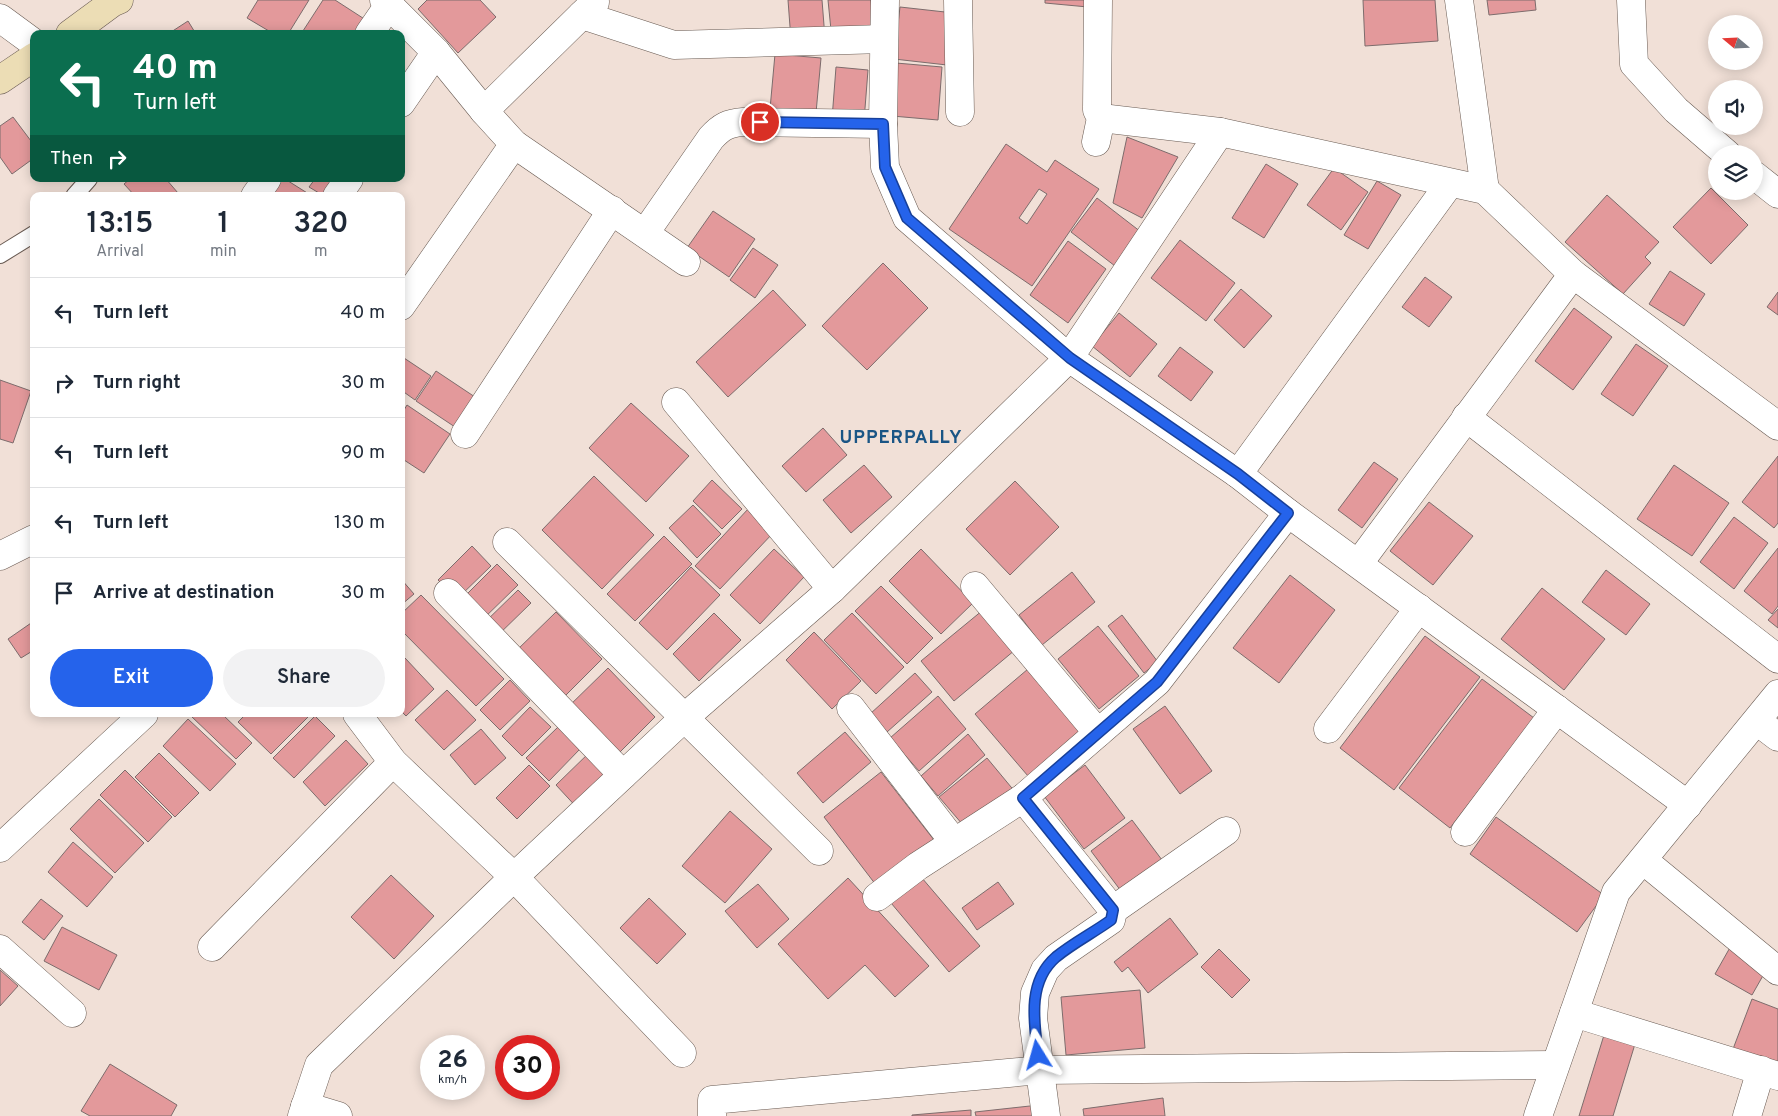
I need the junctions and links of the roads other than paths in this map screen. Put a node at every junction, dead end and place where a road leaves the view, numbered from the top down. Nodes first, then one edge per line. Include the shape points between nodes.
1 (119, 0) edge
2 (885, 0) edge
3 (958, 0) edge
4 (1098, 0) edge
5 (1459, 0) edge
6 (1632, 0) edge
7 (386, 3) edge
8 (589, 8) edge
9 (0, 18) edge
10 (75, 30) edge
11 (371, 30) edge
12 (884, 39) junction
13 (30, 40) edge
14 (436, 52) junction
15 (30, 60) edge
16 (0, 80) edge
17 (405, 97) edge
18 (484, 111) junction
19 (960, 112) dead end
20 (883, 124) junction
21 (1220, 132) junction
22 (514, 144) junction
23 (1717, 145) edge
24 (86, 182) edge
25 (1763, 182) edge
26 (1450, 183) junction
27 (1485, 190) junction
28 (78, 192) edge
29 (1778, 194) edge
30 (612, 210) junction
31 (645, 233) junction
32 (30, 236) edge
33 (0, 255) edge
34 (686, 262) dead end
35 (1573, 274) junction
36 (405, 300) edge
37 (1070, 358) junction
38 (676, 402) dead end
39 (1466, 417) junction
40 (1778, 426) edge
41 (465, 434) dead end
42 (1238, 474) junction
43 (1288, 513) junction
44 (30, 541) edge
45 (507, 542) dead end
46 (0, 556) edge
47 (1358, 563) junction
48 (975, 586) dead end
49 (832, 589) junction
50 (448, 593) dead end
51 (1419, 608) junction
52 (1778, 659) edge
53 (1778, 694) edge
54 (851, 708) dead end
55 (1557, 709) junction
56 (141, 717) edge
57 (359, 717) edge
58 (684, 718) junction
59 (1328, 729) dead end
60 (1768, 729) edge
61 (1098, 733) junction
62 (392, 762) junction
63 (623, 776) junction
64 (1023, 798) junction
65 (1688, 805) junction
66 (1226, 831) dead end
67 (1465, 832) dead end
68 (954, 842) junction
69 (0, 848) edge
70 (819, 850) dead end
71 (1643, 860) junction
72 (514, 877) junction
73 (877, 897) dead end
74 (1113, 910) junction
75 (212, 947) dead end
76 (0, 948) edge
77 (1778, 971) edge
78 (72, 1013) dead end
79 (1574, 1013) junction
80 (682, 1053) dead end
81 (1555, 1065) junction
82 (1041, 1070) junction
83 (1770, 1073) edge
84 (320, 1113) edge
85 (712, 1116) edge
86 (1046, 1116) edge
87 (1538, 1116) edge
88 (1747, 1116) edge

1 - 10 street
2 - 12 street
3 - 19 street
4 - 21 street via 1099,130
5 - 27 street
6 - 23 street via 1634,64 1676,110
7 - 11 street
7 - 14 street
8 - 12 street via 674,45
8 - 18 street
9 - 13 street
12 - 20 street
14 - 17 street
14 - 18 street
15 - 16 street
18 - 22 street
20 - 31 street via 743,122 720,128
20 - 37 street via 885,167 907,218
21 - 26 street
21 - 37 street
22 - 30 street
22 - 36 street
24 - 28 lane
25 - 29 street
26 - 27 street
26 - 42 street
27 - 35 street
30 - 31 street
30 - 41 street
31 - 34 street
32 - 33 lane
35 - 39 street
35 - 40 street
37 - 42 street
37 - 49 street
38 - 49 street
39 - 47 street
39 - 52 street
42 - 43 street
43 - 47 street
43 - 61 street via 1157,682
44 - 46 street
45 - 58 street
47 - 51 street
48 - 61 street
49 - 58 street
50 - 63 street
51 - 55 street
51 - 59 street
53 - 60 street
54 - 68 street
55 - 65 street
55 - 67 street
56 - 69 street
57 - 62 street
58 - 63 street
58 - 70 street
60 - 65 street
61 - 64 street
62 - 72 street
62 - 75 street
63 - 72 street
64 - 68 street
64 - 74 street
65 - 71 street
66 - 74 street
68 - 73 street
71 - 77 street
71 - 79 street via 1616,892
72 - 80 street
72 - 84 street via 319,1065
74 - 82 street via 1111,920 1056,958 1045,970 1035,993 1033,1018
76 - 78 street
79 - 81 street
79 - 83 street
81 - 82 street
81 - 87 street
82 - 85 street via 712,1100
82 - 86 street
83 - 88 street

